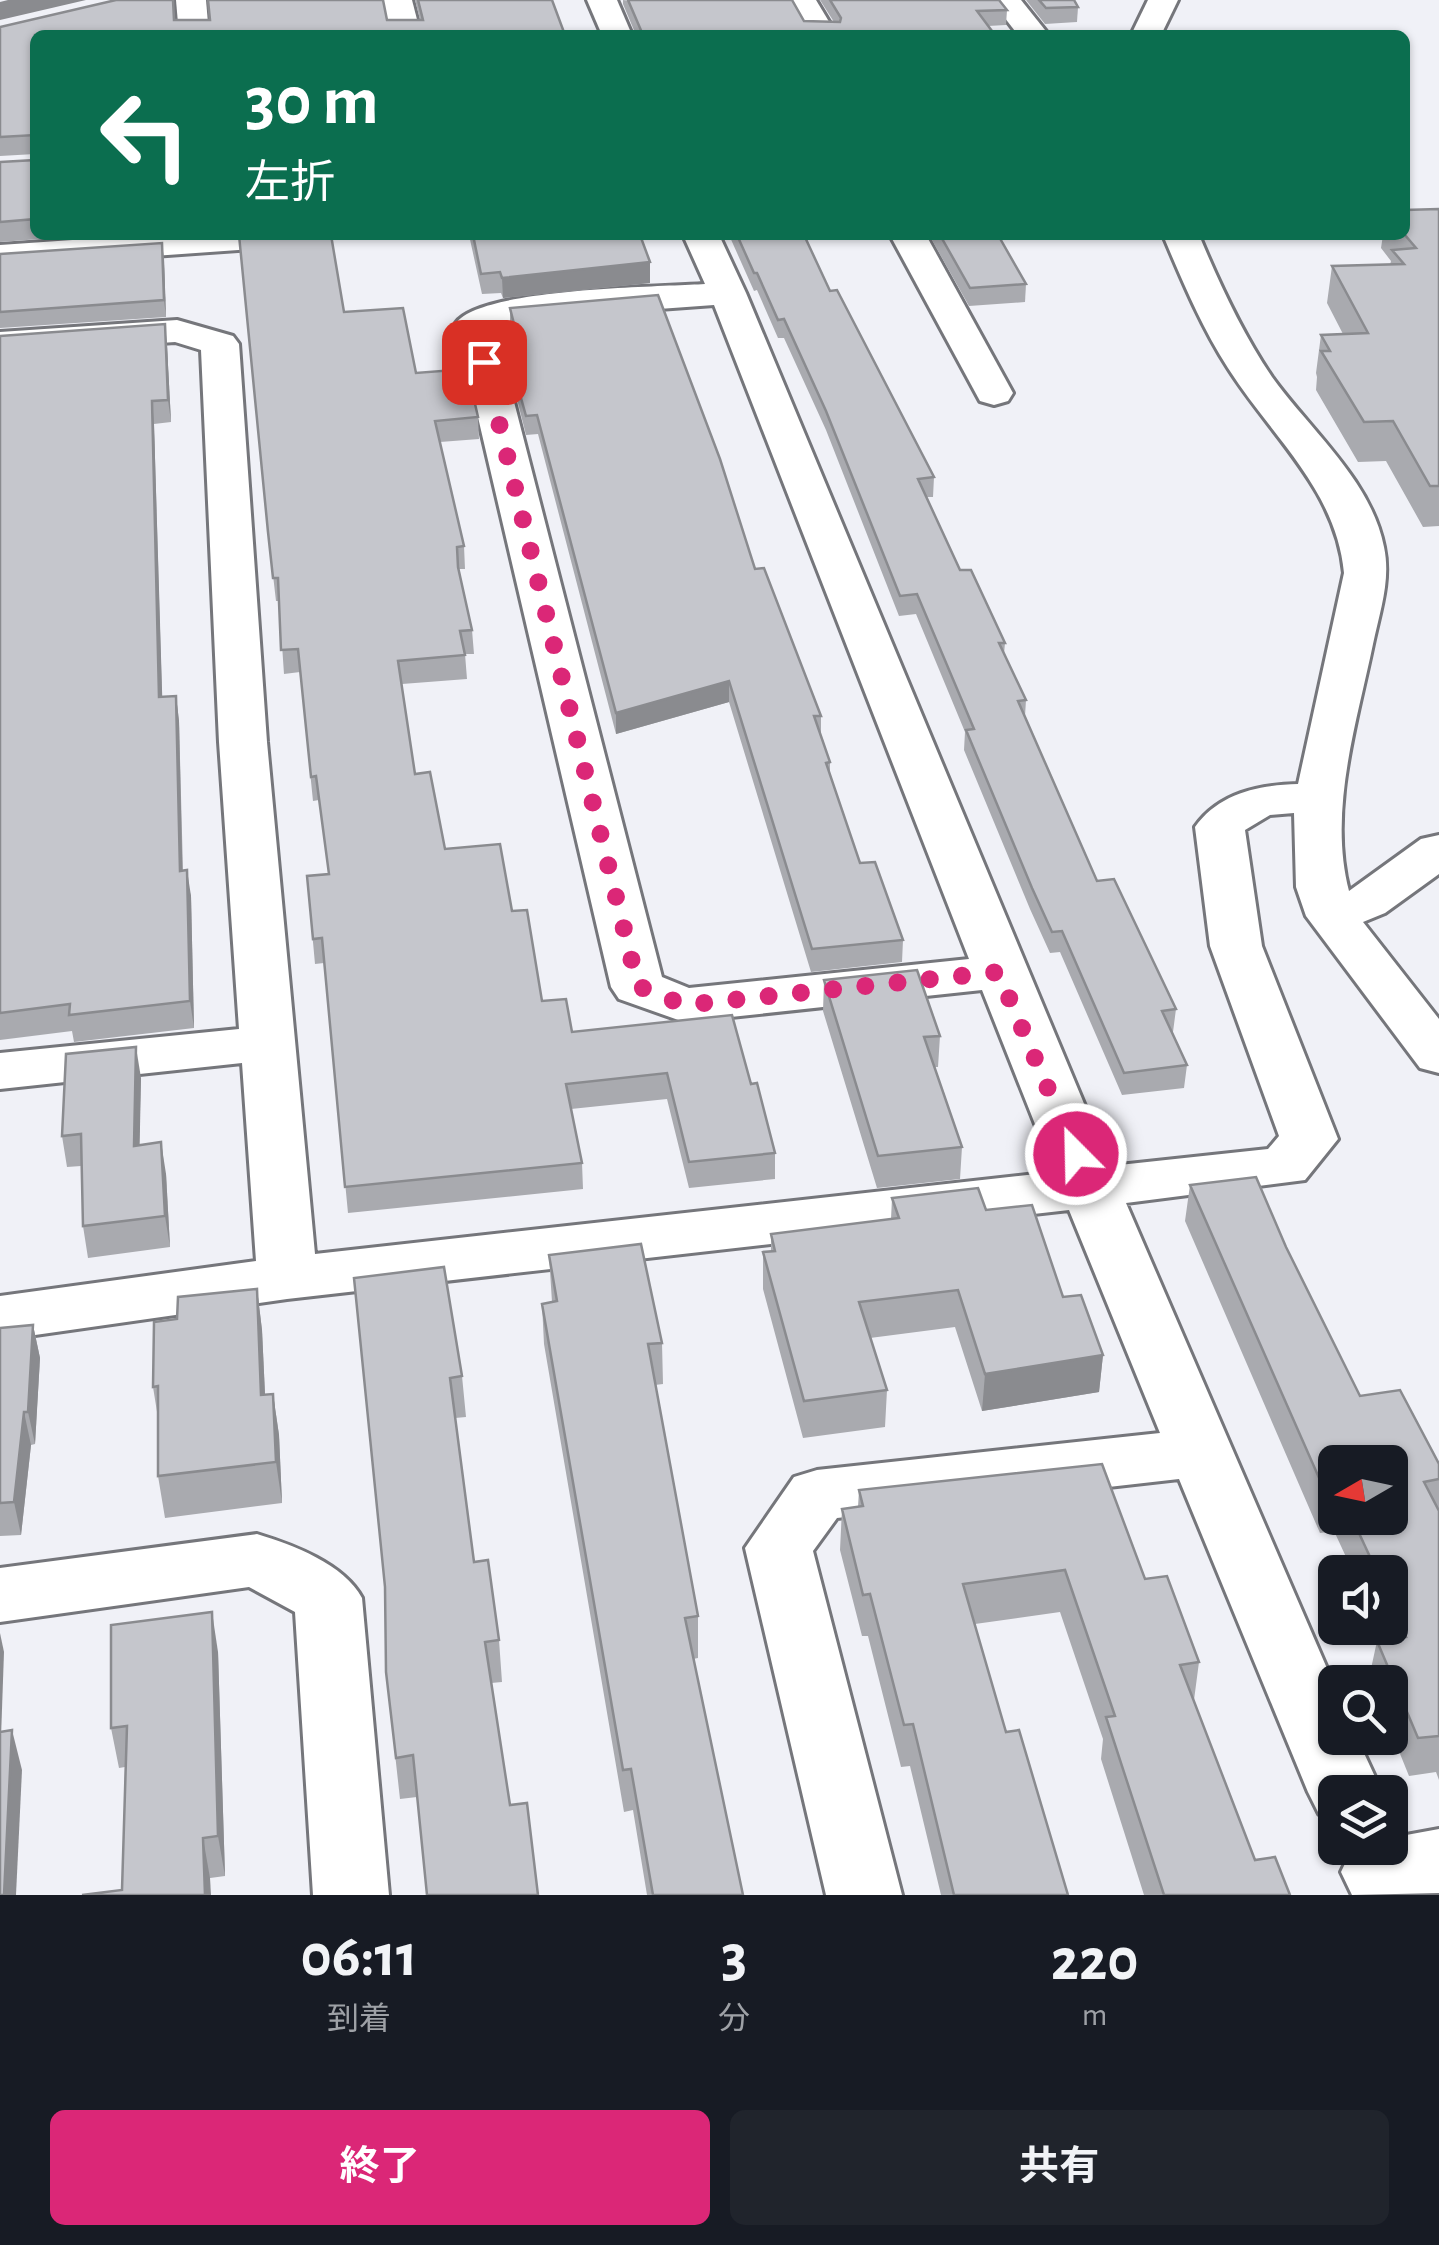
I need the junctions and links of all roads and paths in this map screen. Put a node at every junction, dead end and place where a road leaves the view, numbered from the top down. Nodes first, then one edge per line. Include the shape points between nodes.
1 (191, 0) edge
2 (397, 0) edge
3 (602, 0) edge
4 (801, 0) edge
5 (1006, 0) edge
6 (1163, 0) edge
7 (194, 30) edge
8 (405, 30) edge
9 (615, 30) edge
10 (819, 30) edge
11 (1030, 30) edge
12 (1148, 30) edge
13 (184, 240) edge
14 (703, 240) edge
15 (911, 240) edge
16 (1184, 240) edge
17 (0, 256) edge
18 (728, 293) junction
19 (0, 344) edge
20 (994, 394) dead end
21 (1321, 798) junction
22 (1439, 850) edge
23 (1332, 916) junction
24 (998, 972) junction
25 (270, 1043) junction
26 (1439, 1056) edge
27 (0, 1071) edge
28 (1091, 1191) junction
29 (287, 1278) junction
30 (0, 1318) edge
31 (1198, 1452) junction
32 (0, 1595) edge
33 (1338, 1775) edge
34 (352, 1895) edge
35 (864, 1895) edge

1 - 7 street
2 - 8 street
3 - 9 street
4 - 10 street
5 - 11 street
6 - 12 street
13 - 17 street
14 - 18 street
15 - 20 street
16 - 21 street via 1247,368 1360,531 1366,575
18 - 24 street
18 - 24 street via 516,308 475,323 638,986 684,1005
19 - 25 street via 177,331 220,344 242,724
21 - 23 street via 1317,867
21 - 28 street via 1254,804 1227,818 1219,838 1236,946 1309,1139 1285,1166
22 - 23 street via 1367,902
23 - 26 street
24 - 28 street
25 - 27 street
25 - 29 street
28 - 29 street
28 - 31 street
29 - 30 street
31 - 33 street
31 - 35 street via 817,1495 798,1519 779,1548
32 - 34 street via 257,1560 328,1598

